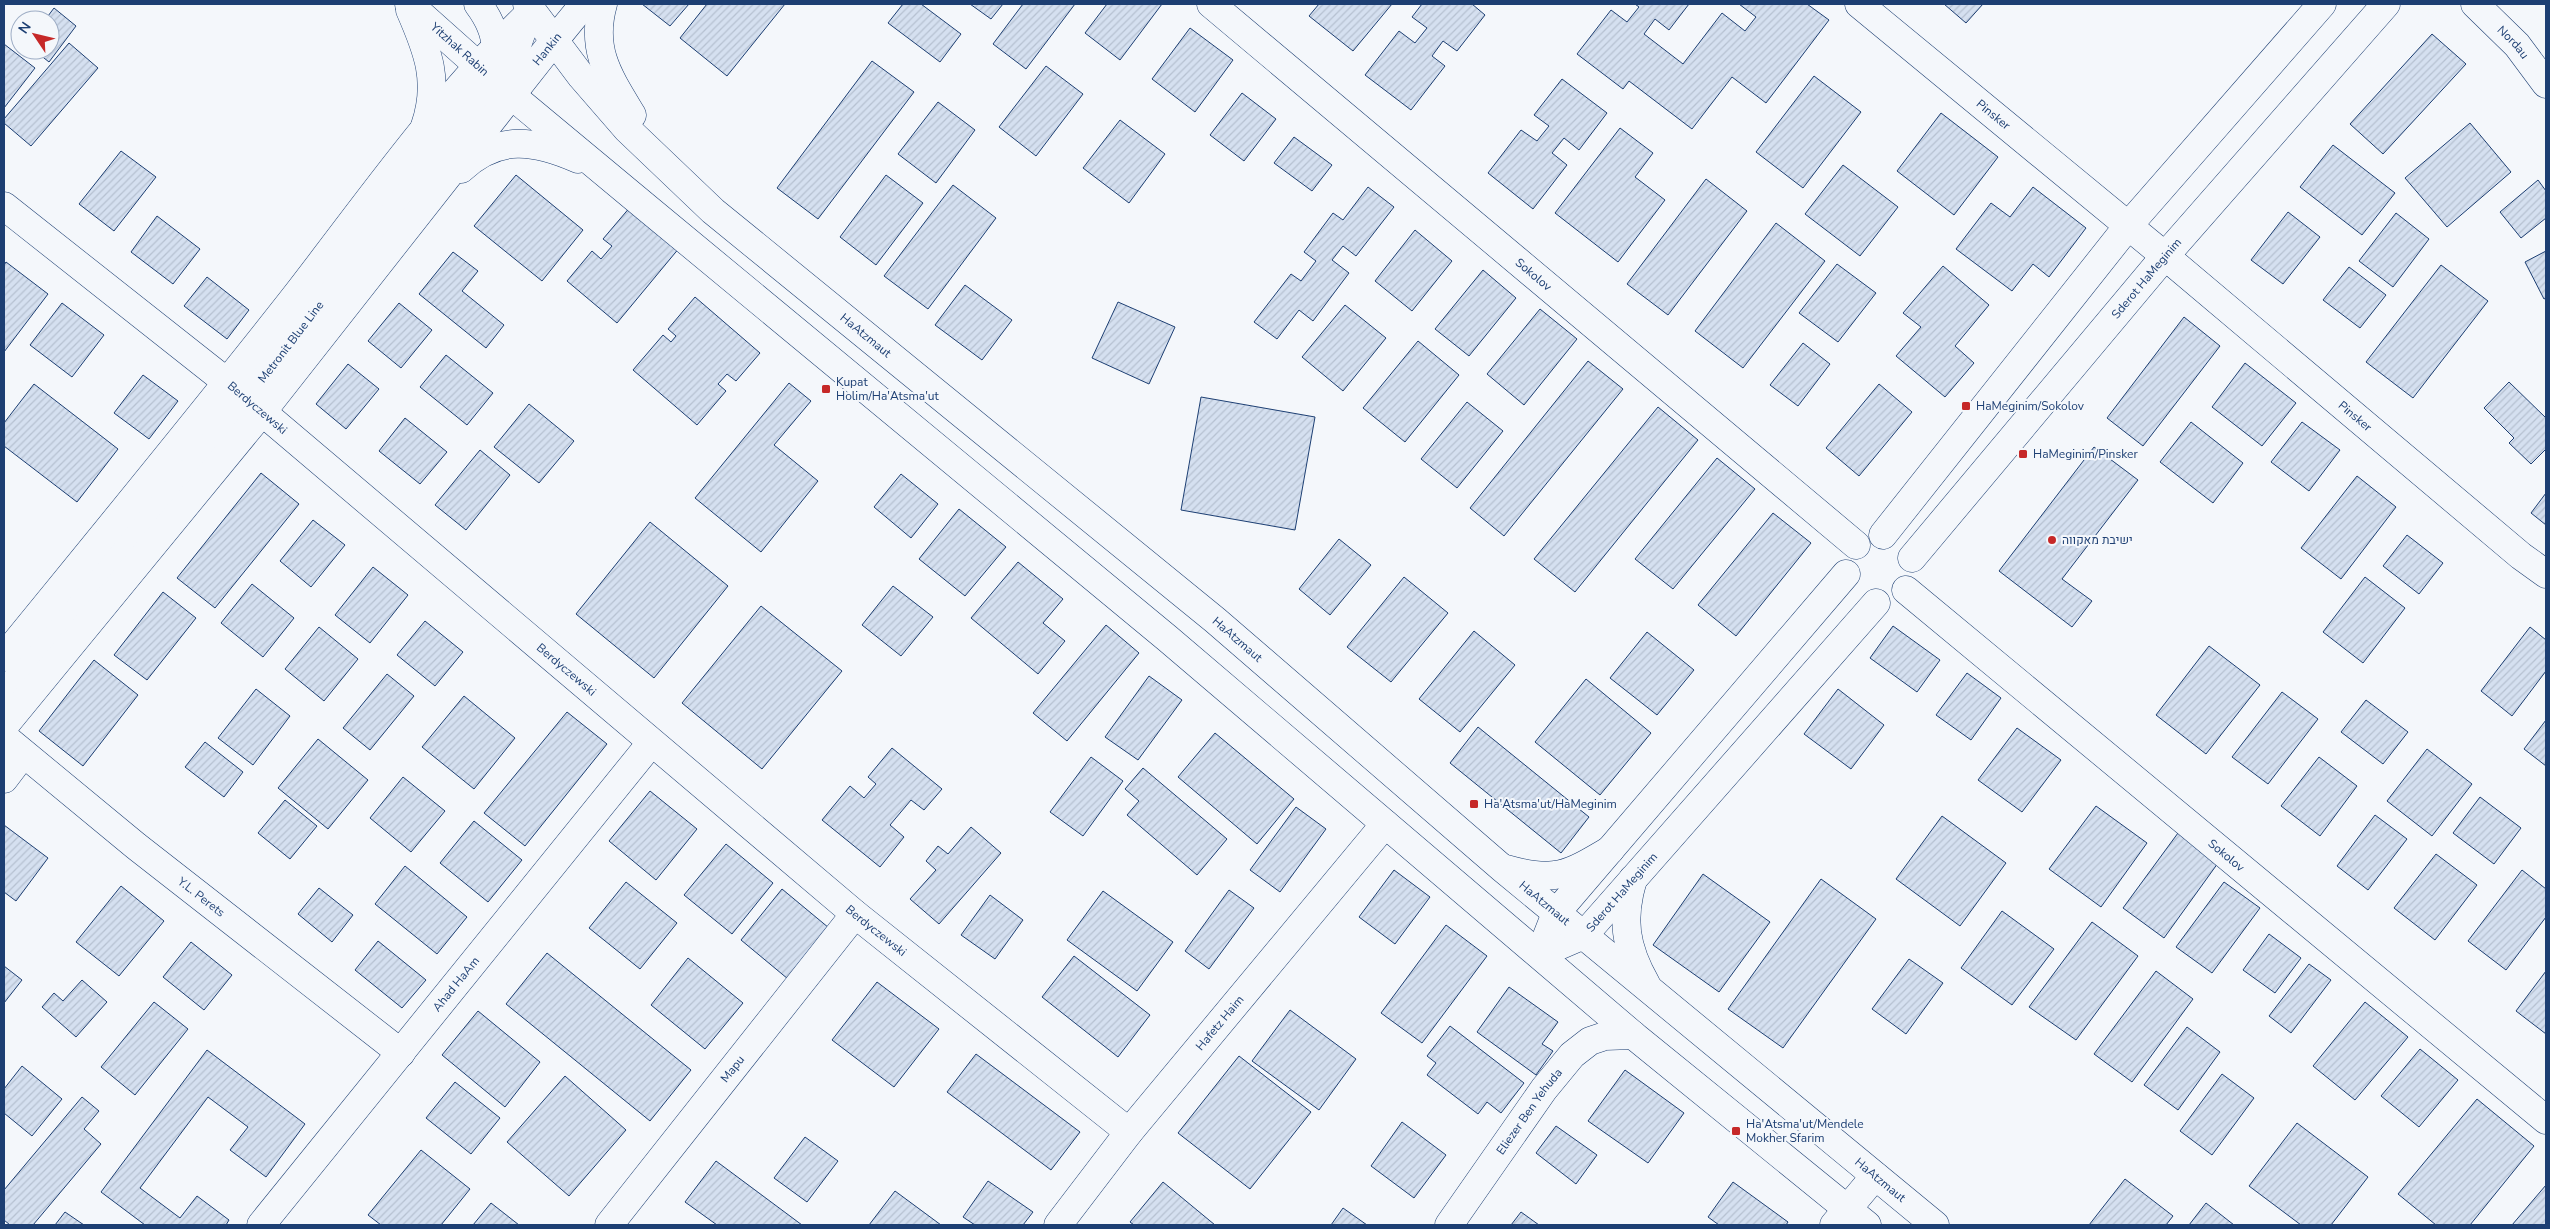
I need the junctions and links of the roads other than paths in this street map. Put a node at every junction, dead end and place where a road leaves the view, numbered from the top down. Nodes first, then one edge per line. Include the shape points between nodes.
1 (408, 4) edge
2 (478, 4) edge
3 (584, 4) edge
4 (603, 4) edge
5 (1211, 4) edge
6 (1859, 4) edge
7 (2322, 4) edge
8 (2386, 4) edge
9 (2475, 4) edge
10 (533, 6) edge
11 (554, 42) junction
12 (497, 44) junction
13 (484, 71) junction
14 (2546, 84) edge
15 (511, 94) junction
16 (422, 133) junction
17 (601, 170) junction
18 (676, 178) junction
19 (424, 205) junction
20 (4, 206) edge
21 (2128, 226) junction
22 (2164, 256) junction
23 (245, 398) junction
24 (1883, 535) junction
25 (1856, 545) junction
26 (1912, 558) junction
27 (1846, 574) junction
28 (2546, 574) edge
29 (1906, 590) junction
30 (1876, 603) junction
31 (4, 657) edge
32 (4, 695) edge
33 (4, 726) edge
34 (651, 743) junction
35 (14, 746) edge
36 (4, 779) edge
37 (1385, 824) junction
38 (1610, 850) junction
39 (1502, 868) junction
40 (1633, 879) junction
41 (1556, 913) junction
42 (855, 914) junction
43 (1584, 936) junction
44 (1540, 954) junction
45 (1649, 989) junction
46 (1633, 1035) junction
47 (401, 1053) junction
48 (2546, 1120) edge
49 (1129, 1132) junction
50 (1875, 1176) junction
51 (1849, 1220) edge
52 (261, 1225) edge
53 (609, 1225) edge
54 (1058, 1225) edge
55 (1449, 1225) edge
56 (1936, 1225) edge

1 - 13 street, Yitzhak Rabin
1 - 16 street via 424,41 433,81 433,97
2 - 12 street via 494,31
3 - 11 street, Hankin
4 - 18 street via 597,35 608,73 639,126
5 - 25 street, Sokolov
6 - 21 street, Pinsker
7 - 21 street
8 - 22 street, Sderot HaMeginim
9 - 14 street, Nordau via 2517,45
10 - 11 street
10 - 12 street
10 - 15 street via 512,61
11 - 15 street, Hankin
11 - 18 street, HaAtzmaut via 627,129
12 - 13 street
13 - 15 street, Yitzhak Rabin
13 - 16 street
13 - 23 street, Metronit Blue Line via 476,100
15 - 17 street
15 - 19 street, Hankin
16 - 23 street
17 - 19 street via 563,152 520,142 505,144 486,150 470,161
17 - 37 street via 1167,638
18 - 39 street, HaAtzmaut via 762,253 1215,620
19 - 23 street
20 - 23 street, Berdyczewski
21 - 22 street, Pinsker
21 - 24 street
22 - 26 street, Sderot HaMeginim
22 - 28 street, Pinsker
23 - 31 street
23 - 32 street, Metronit Blue Line
23 - 33 street
23 - 34 street, Berdyczewski
24 - 25 street via 1873,536
24 - 26 street via 1900,542
25 - 27 street via 1846,564
26 - 29 street via 1911,580
27 - 30 street via 1856,594
27 - 38 street
29 - 30 street via 1888,602
29 - 48 street, Sokolov
30 - 40 street, Sderot HaMeginim
34 - 42 street, Berdyczewski
34 - 47 street, Ahad HaAm
35 - 36 street
35 - 47 street, Y.L. Perets via 136,846
37 - 44 street
37 - 49 street, Hafetz Haim
38 - 39 street via 1570,873 1554,877
38 - 41 street
39 - 41 street, HaAtzmaut
40 - 43 street, Sderot HaMeginim
40 - 45 street via 1625,916 1626,935
41 - 43 street, HaAtzmaut
41 - 44 street
42 - 49 street, Berdyczewski
42 - 53 street, Mapu
43 - 44 street, Sderot HaMeginim
43 - 45 street, HaAtzmaut
44 - 46 street
45 - 50 street, HaAtzmaut
46 - 51 street
46 - 55 street, Eliezer Ben Yehuda via 1605,1036 1590,1041 1572,1055 1544,1088
47 - 52 street, Ahad HaAm
49 - 54 street, Hafetz Haim
50 - 51 street
50 - 56 street, HaAtzmaut

